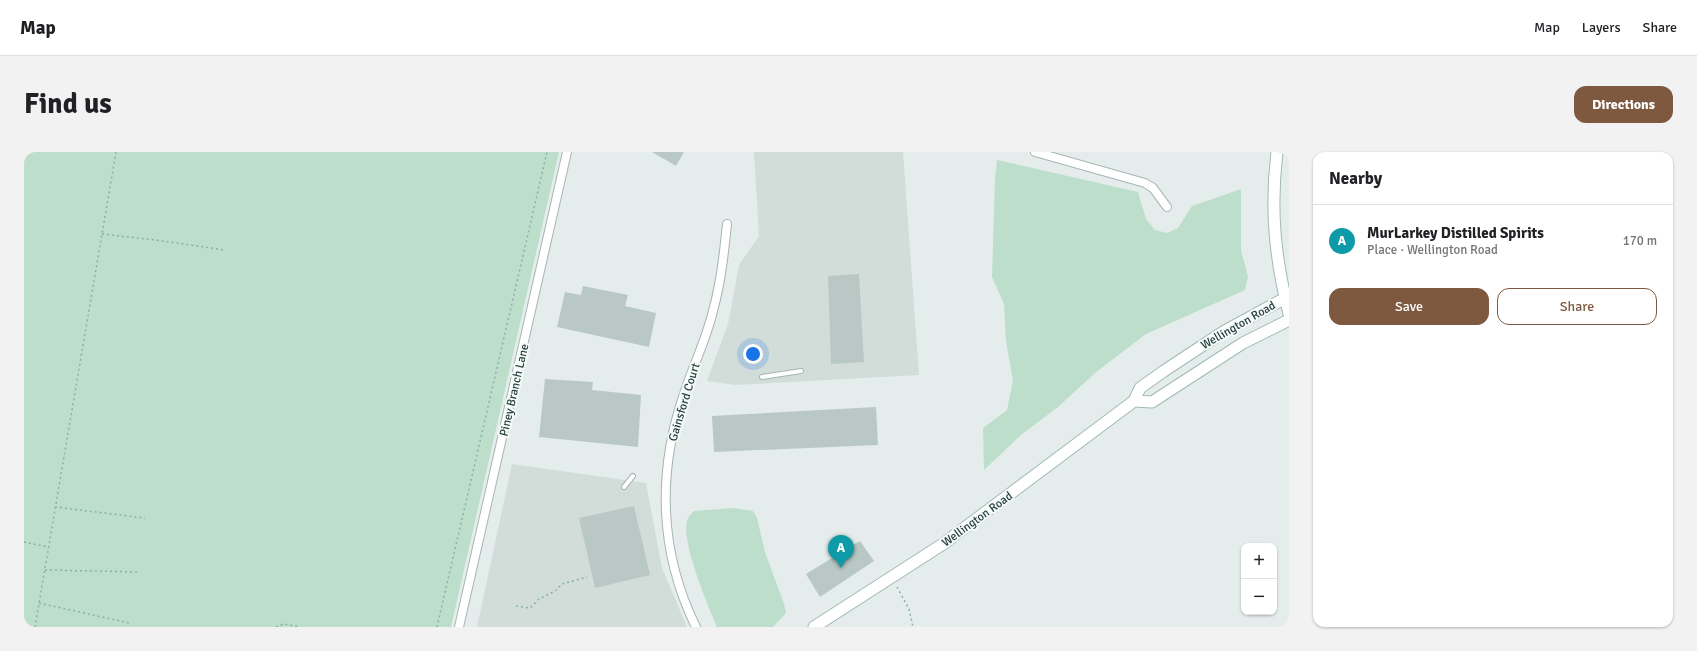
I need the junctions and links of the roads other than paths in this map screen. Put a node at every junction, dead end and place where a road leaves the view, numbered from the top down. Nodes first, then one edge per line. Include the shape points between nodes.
1 (567, 152) edge
2 (1035, 152) edge
3 (1277, 152) edge
4 (1167, 207) dead end
5 (727, 224) dead end
6 (1287, 297) edge
7 (1289, 314) edge
8 (1289, 320) edge
9 (801, 371) dead end
10 (762, 377) dead end
11 (1134, 401) junction
12 (633, 476) dead end
13 (624, 487) dead end
14 (459, 627) edge
15 (696, 627) edge
16 (814, 627) edge

1 - 14 street, Piney Branch Lane
2 - 4 street via 1145,182 1153,188
3 - 6 main road via 1273,208 1275,244
5 - 15 street, Gainsford Court via 721,277 713,311 677,418 667,469 665,508 671,556 681,592
6 - 7 main road
6 - 11 main road, Wellington Road via 1223,332 1164,371 1140,388
8 - 11 main road, Wellington Road via 1237,346 1152,402
9 - 10 lane
11 - 16 main road, Wellington Road via 961,531
12 - 13 lane

